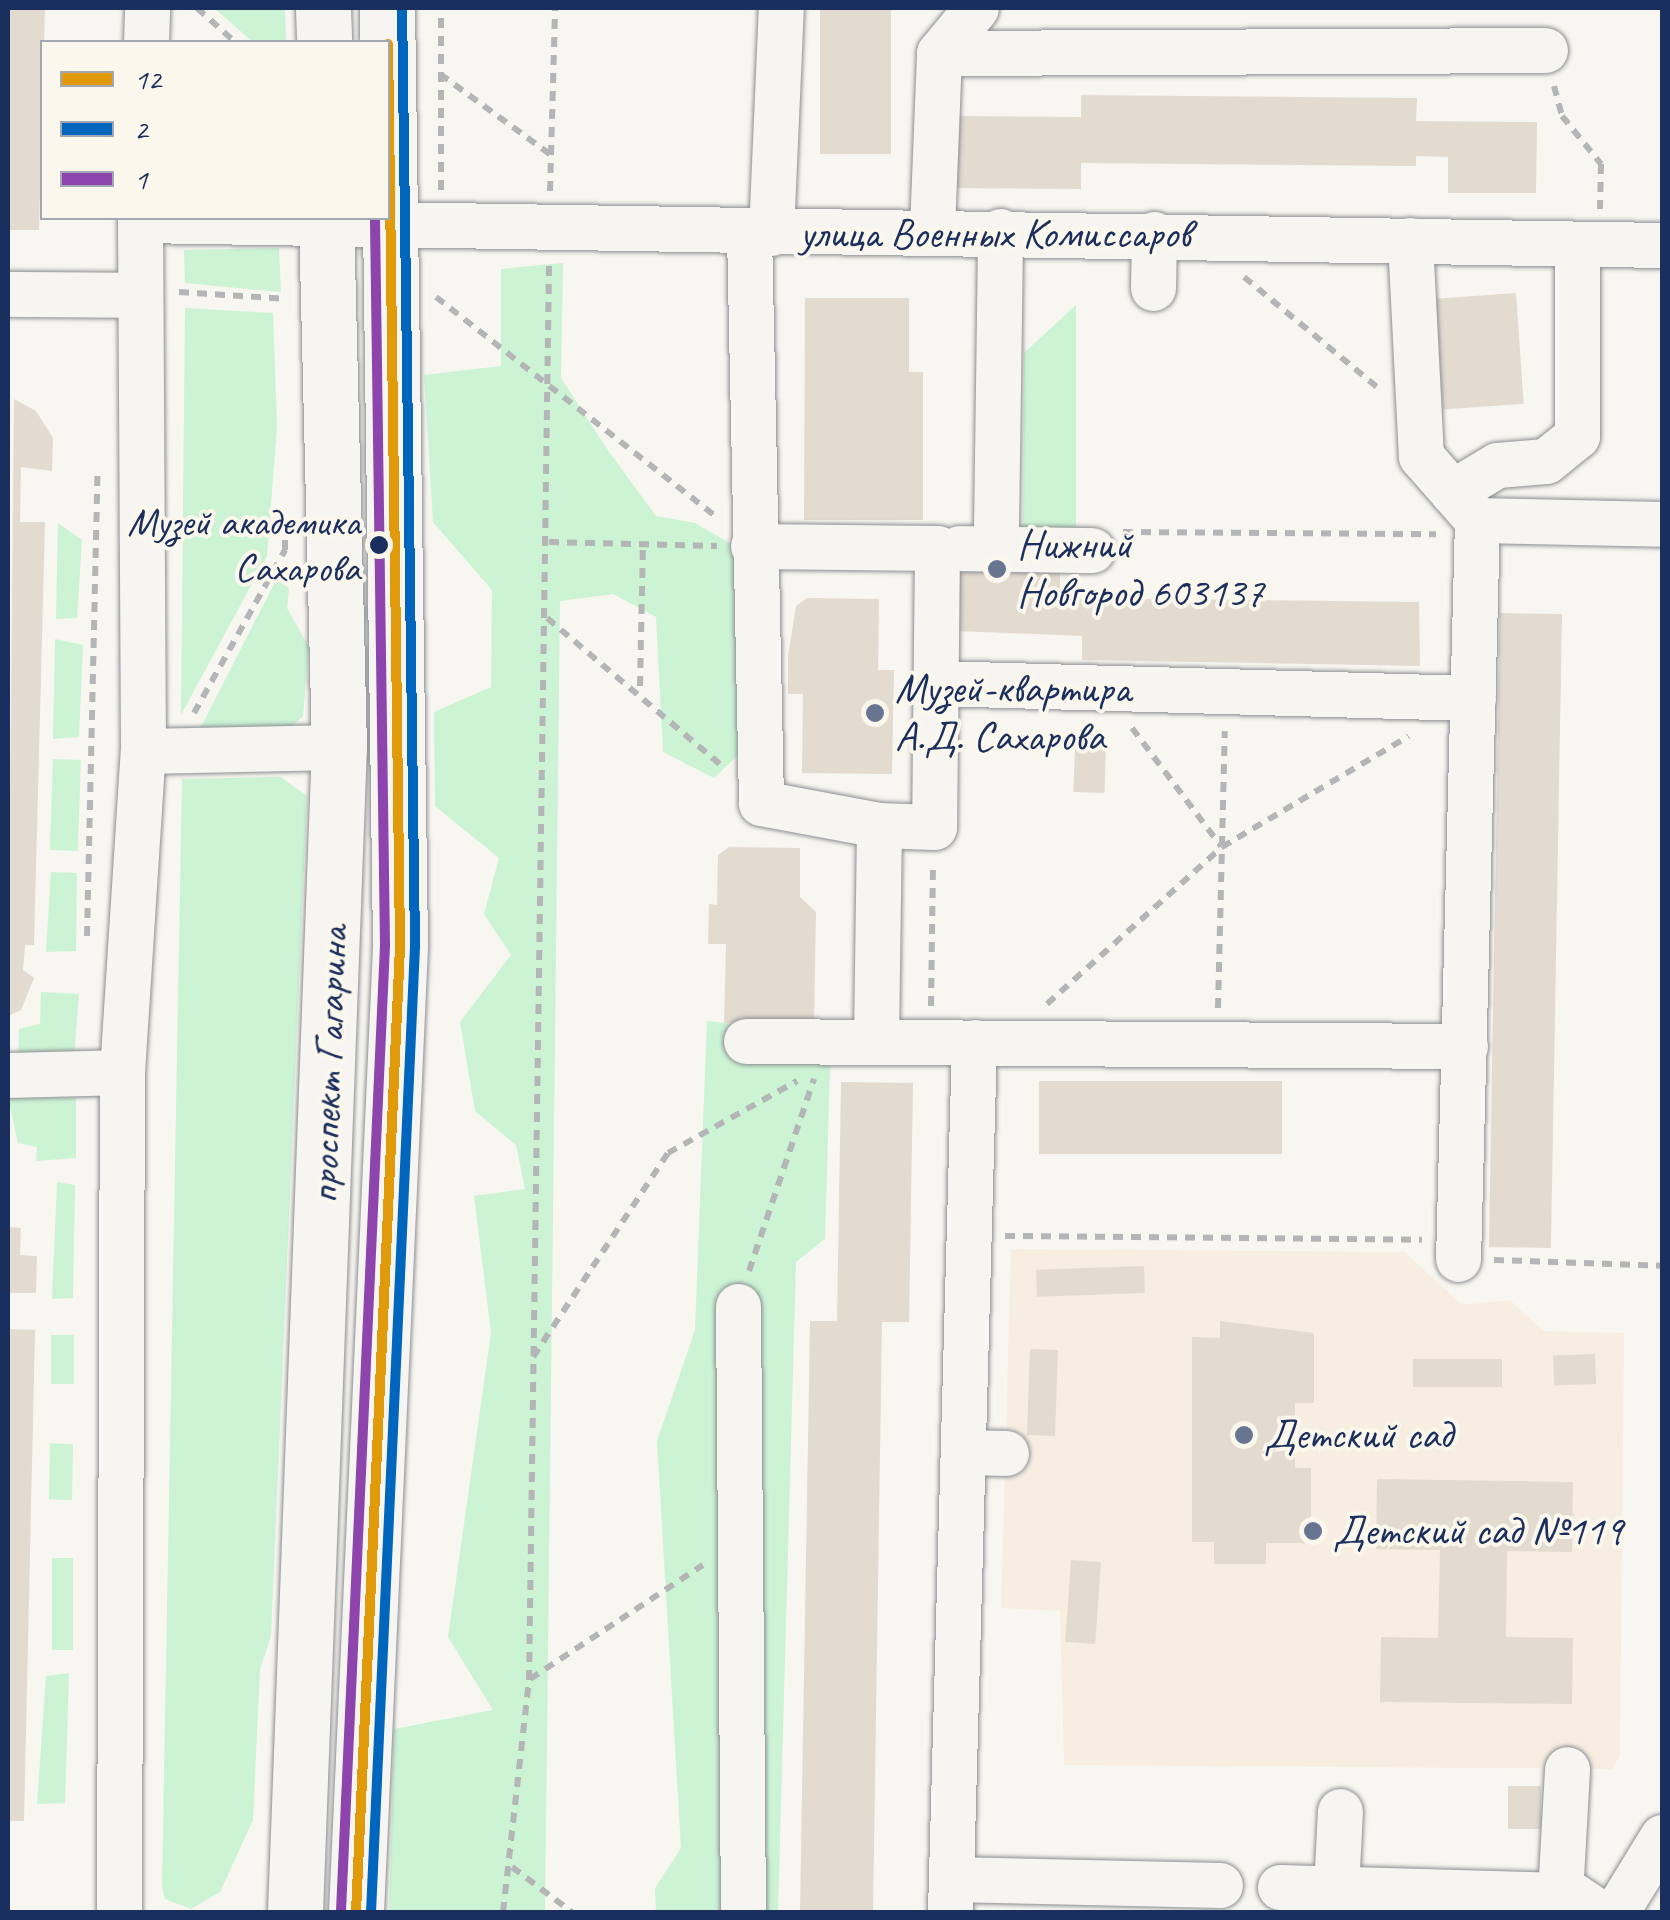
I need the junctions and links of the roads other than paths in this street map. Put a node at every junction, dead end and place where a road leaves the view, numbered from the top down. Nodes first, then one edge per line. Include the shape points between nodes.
1 (147, 8) edge
2 (323, 8) edge
3 (387, 8) edge
4 (781, 8) edge
5 (976, 8) edge
6 (146, 40) edge
7 (324, 40) edge
8 (1545, 50) road end
9 (939, 53) junction
10 (140, 220) edge
11 (326, 220) edge
12 (416, 226) junction
13 (932, 230) junction
14 (1000, 231) junction
15 (760, 233) junction
16 (1174, 235) junction
17 (1410, 240) junction
18 (1589, 245) junction
19 (1662, 246) edge
20 (1153, 288) dead end
21 (8, 294) edge
22 (140, 296) junction
23 (1469, 515) junction
24 (1662, 524) edge
25 (996, 529) dead end
26 (754, 546) junction
27 (937, 548) junction
28 (1092, 550) road end
29 (936, 682) junction
30 (1473, 698) junction
31 (338, 747) junction
32 (156, 751) junction
33 (879, 825) junction
34 (746, 1040) dead end
35 (876, 1041) junction
36 (970, 1042) junction
37 (1465, 1046) junction
38 (122, 1072) junction
39 (8, 1075) edge
40 (1458, 1249) road end
41 (738, 1306) road end
42 (1567, 1769) dead end
43 (1340, 1811) dead end
44 (1662, 1837) edge
45 (1220, 1885) dead end
46 (1280, 1887) dead end
47 (1336, 1889) junction
48 (951, 1896) edge
49 (1579, 1904) edge
50 (119, 1912) edge
51 (295, 1912) edge
52 (356, 1912) edge
53 (742, 1912) edge
54 (1616, 1912) edge

1 - 6 street
2 - 7 main road
3 - 12 main road, проспект Гагарина
4 - 15 street
5 - 9 street
8 - 9 street
9 - 13 street
10 - 22 street
11 - 12 street, улица Военных Комиссаров
11 - 31 main road, проспект Гагарина
12 - 15 street, улица Военных Комиссаров
12 - 52 main road, проспект Гагарина via 400,945
13 - 14 street, улица Военных Комиссаров
13 - 15 street, улица Военных Комиссаров
14 - 16 street, улица Военных Комиссаров
14 - 25 street
15 - 26 street
16 - 17 street, улица Военных Комиссаров
16 - 20 street
17 - 18 street, улица Военных Комиссаров
17 - 23 street via 1421,456
18 - 19 street, улица Военных Комиссаров
18 - 23 street via 1577,436 1546,461 1497,465
21 - 22 street
22 - 32 street
23 - 24 street
23 - 30 street
26 - 27 street
26 - 33 street via 761,802
27 - 28 street
27 - 29 street
29 - 30 street
29 - 33 street via 934,827
30 - 37 street
31 - 32 street
31 - 51 main road, проспект Гагарина
32 - 38 street
33 - 35 street
34 - 35 street
35 - 36 street
36 - 37 street
36 - 48 street via 969,1236 984,1452
37 - 40 street
38 - 39 street
38 - 50 street
41 - 53 street via 734,1564
42 - 49 street
43 - 47 street
44 - 54 street
45 - 48 street
46 - 47 street
47 - 49 street

